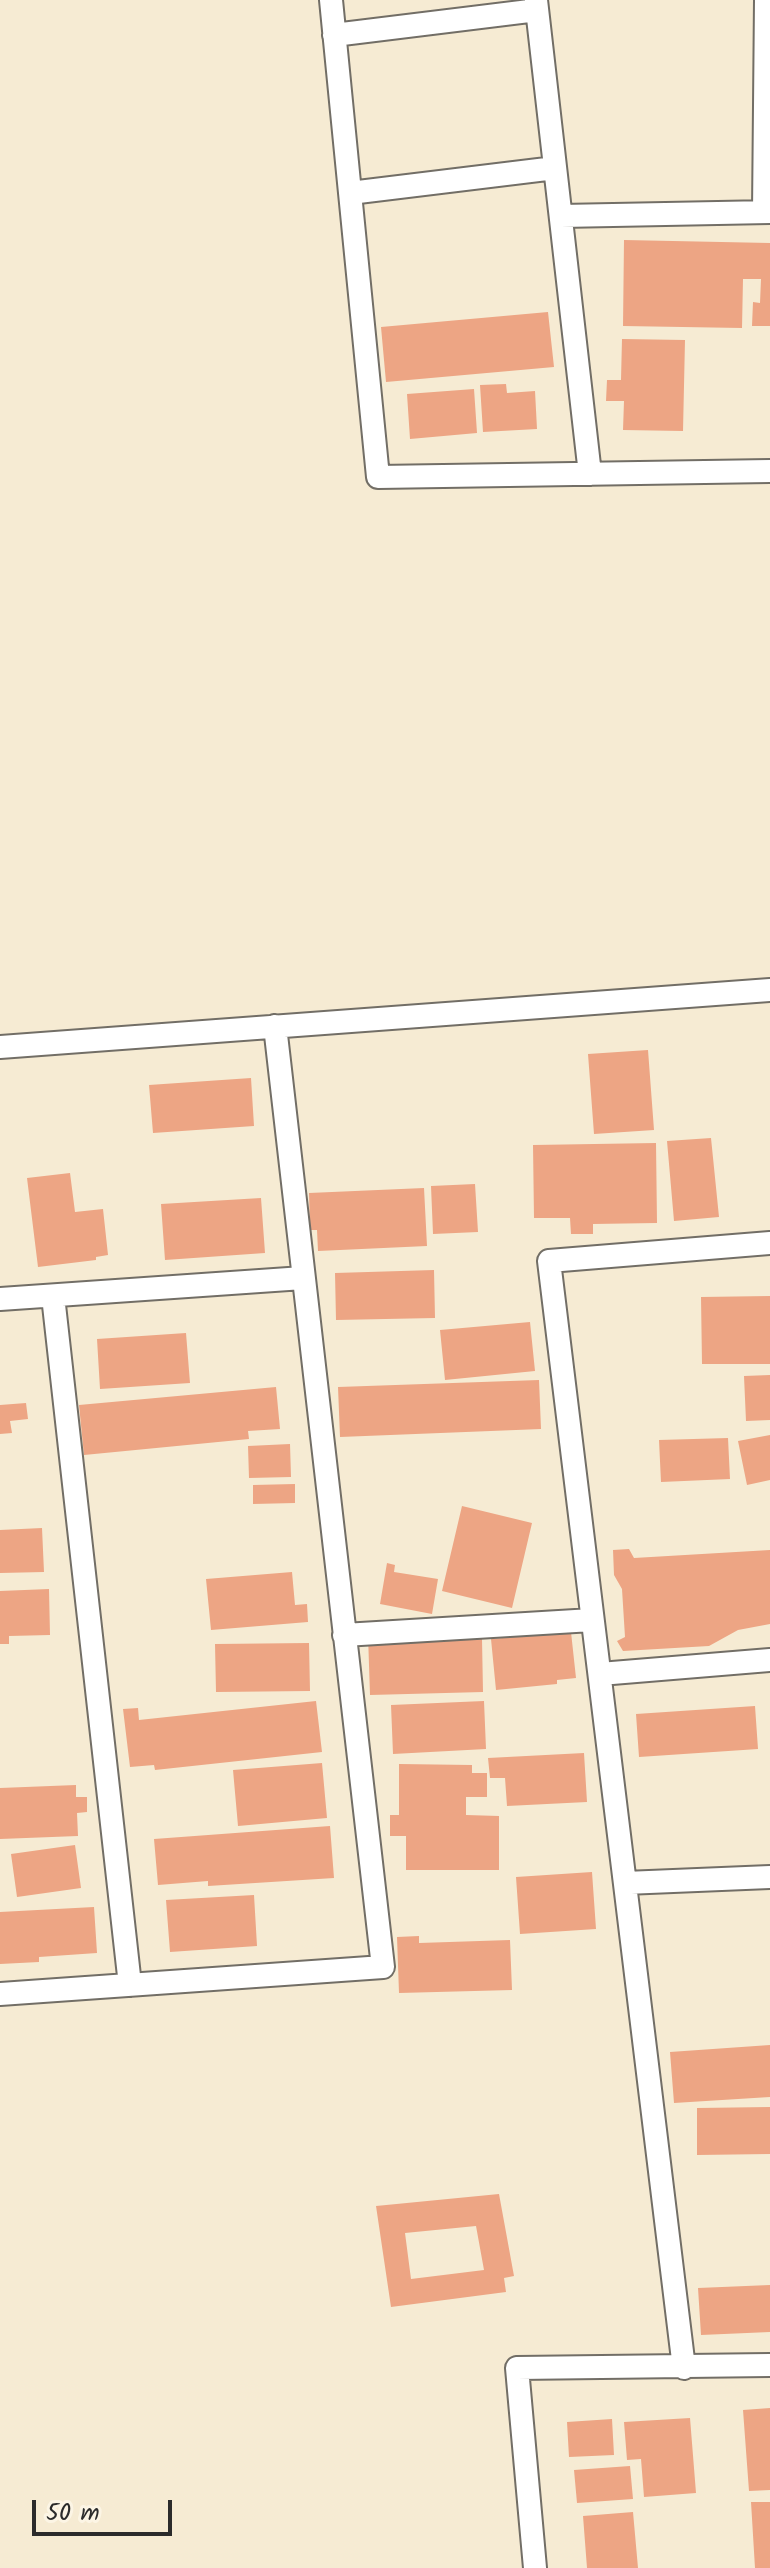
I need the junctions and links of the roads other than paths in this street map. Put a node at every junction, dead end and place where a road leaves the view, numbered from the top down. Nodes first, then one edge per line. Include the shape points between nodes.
1 (331, 0) edge
2 (766, 0) edge
3 (536, 5) edge
4 (334, 35) junction
5 (768, 99) edge
6 (555, 168) junction
7 (350, 193) junction
8 (767, 212) edge
9 (561, 216) junction
10 (770, 471) edge
11 (590, 474) junction
12 (770, 990) edge
13 (275, 1026) junction
14 (0, 1047) edge
15 (770, 1243) edge
16 (303, 1278) junction
17 (53, 1296) junction
18 (0, 1299) edge
19 (592, 1620) junction
20 (344, 1635) junction
21 (770, 1660) edge
22 (600, 1674) junction
23 (770, 1877) edge
24 (625, 1883) junction
25 (130, 1985) junction
26 (0, 1994) edge
27 (770, 2365) edge
28 (684, 2368) junction
29 (535, 2568) edge

1 - 4 street
2 - 5 street
3 - 4 street
3 - 6 street
4 - 7 street
5 - 8 street
6 - 7 street
6 - 9 street
7 - 11 street via 378,477
8 - 9 street
9 - 11 street
10 - 11 street
12 - 13 street
13 - 14 street
13 - 16 street
15 - 19 street via 549,1261
16 - 17 street
16 - 20 street
17 - 18 street
17 - 25 street
19 - 20 street
19 - 22 street
20 - 25 street via 383,1967
21 - 22 street
22 - 24 street
23 - 24 street
24 - 28 street
25 - 26 street
27 - 28 street
28 - 29 street via 517,2368

